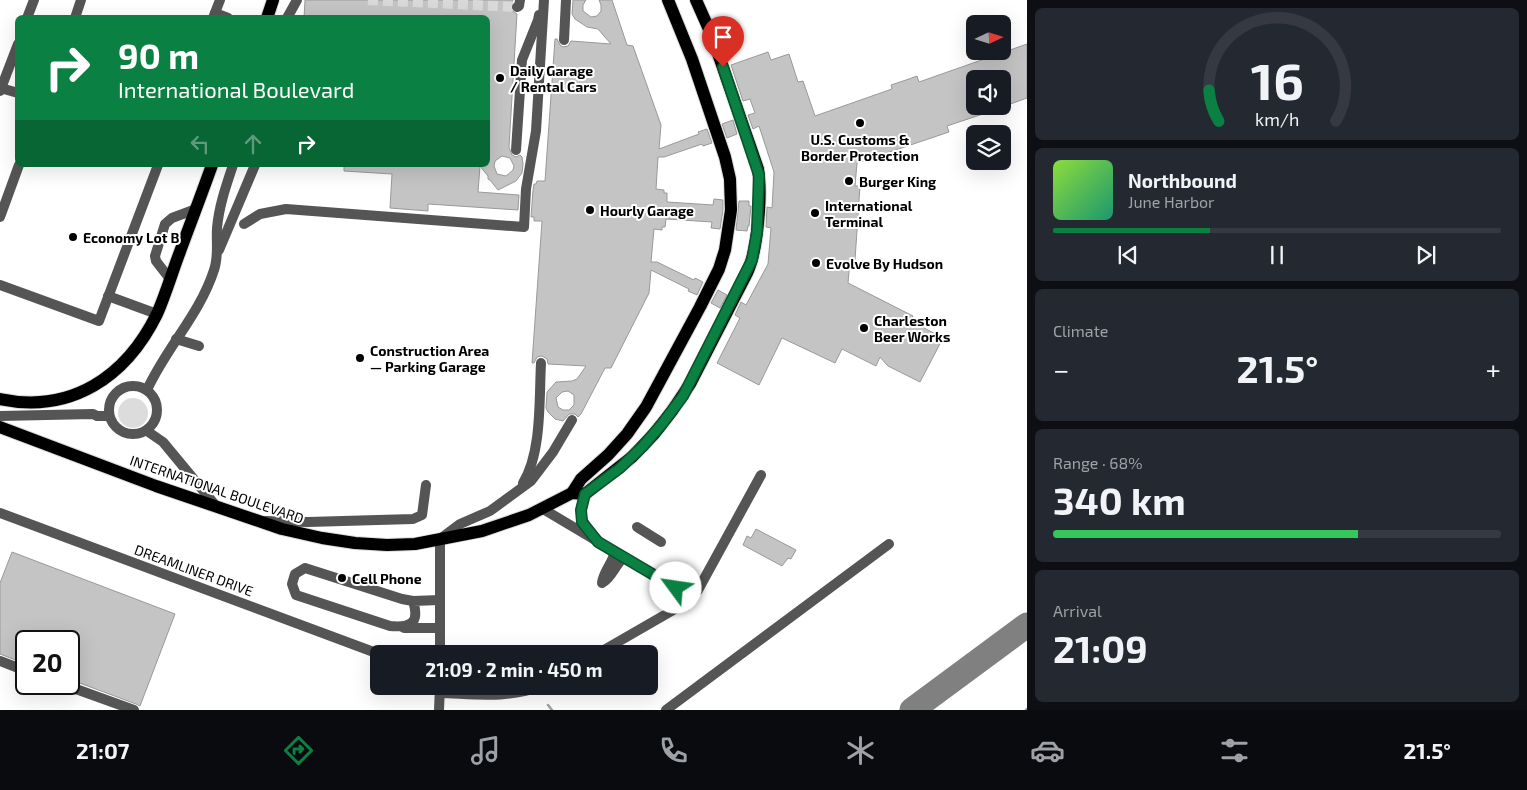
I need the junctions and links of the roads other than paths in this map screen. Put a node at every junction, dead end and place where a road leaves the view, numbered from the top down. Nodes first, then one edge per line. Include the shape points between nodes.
1 (81, 0) edge
2 (220, 0) edge
3 (274, 0) edge
4 (297, 0) edge
5 (542, 0) edge
6 (566, 0) edge
7 (668, 0) edge
8 (696, 0) edge
9 (32, 1) edge
10 (28, 15) edge
11 (76, 15) edge
12 (214, 15) edge
13 (268, 15) edge
14 (289, 15) edge
15 (564, 40) dead end
16 (15, 52) edge
17 (1, 89) edge
18 (15, 93) edge
19 (516, 150) dead end
20 (18, 167) edge
21 (157, 167) edge
22 (211, 167) edge
23 (232, 167) edge
24 (254, 167) edge
25 (196, 209) junction
26 (0, 217) edge
27 (244, 224) dead end
28 (218, 253) junction
29 (170, 279) junction
30 (0, 285) edge
31 (108, 296) junction
32 (157, 314) junction
33 (176, 339) junction
34 (199, 346) dead end
35 (541, 363) dead end
36 (147, 390) junction
37 (0, 399) edge
38 (0, 416) edge
39 (109, 416) junction
40 (572, 420) dead end
41 (0, 427) edge
42 (147, 431) junction
43 (761, 476) dead end
44 (426, 485) dead end
45 (520, 488) junction
46 (579, 494) junction
47 (216, 506) junction
48 (543, 509) junction
49 (0, 513) edge
50 (258, 521) junction
51 (637, 527) dead end
52 (440, 539) junction
53 (598, 542) junction
54 (661, 542) dead end
55 (889, 544) dead end
56 (691, 597) junction
57 (440, 600) junction
58 (413, 601) junction
59 (404, 628) junction
60 (440, 628) junction
61 (440, 645) edge
62 (613, 645) edge
63 (370, 651) edge
64 (0, 661) edge
65 (15, 667) edge
66 (80, 690) edge
67 (438, 695) edge
68 (134, 710) edge
69 (439, 710) edge
70 (666, 710) edge

1 - 11 street
2 - 12 street
3 - 13 main road
4 - 14 street
5 - 19 street via 538,20 522,60
5 - 27 street via 536,131 526,189 524,227 286,209 260,214
6 - 15 street
7 - 46 main road, INTERNATIONAL BOULEVARD via 692,58 725,157 730,190 726,245 719,269 646,407 608,456 581,479
8 - 46 main road, INTERNATIONAL BOULEVARD via 712,36 758,169 754,254 683,396 643,446 620,468
9 - 10 street
16 - 17 street
17 - 18 street
20 - 26 street
21 - 31 street
22 - 25 main road
23 - 28 street via 223,194 217,229
24 - 28 street
25 - 29 main road
25 - 29 street via 165,224 155,256
28 - 33 street via 208,286
29 - 32 main road
30 - 31 street via 99,321
31 - 32 street
32 - 37 main road via 125,362 94,385 58,400
33 - 34 street
33 - 36 street
35 - 45 street via 534,457
36 - 39 street via 132,386 117,392 110,405
36 - 42 street via 158,409 157,418
38 - 39 street
39 - 42 street via 123,433 131,435
40 - 45 street via 544,465
41 - 47 main road, INTERNATIONAL BOULEVARD
42 - 47 street via 164,442
43 - 56 street via 698,590
44 - 50 street via 422,515 413,520
45 - 52 street
46 - 48 main road, INTERNATIONAL BOULEVARD
46 - 53 street via 582,522
47 - 50 main road, INTERNATIONAL BOULEVARD
48 - 52 main road, INTERNATIONAL BOULEVARD via 499,527
48 - 53 street
49 - 63 street, DREAMLINER DRIVE
50 - 52 main road, INTERNATIONAL BOULEVARD via 300,534 355,543 398,545
51 - 54 street
52 - 57 street
53 - 56 street
55 - 70 street
56 - 62 street
57 - 58 street
57 - 60 street
58 - 59 street via 416,612 413,622
58 - 59 street via 305,568 295,574 292,584 296,595
59 - 60 street
60 - 61 street
64 - 65 street
66 - 68 street
67 - 69 street

